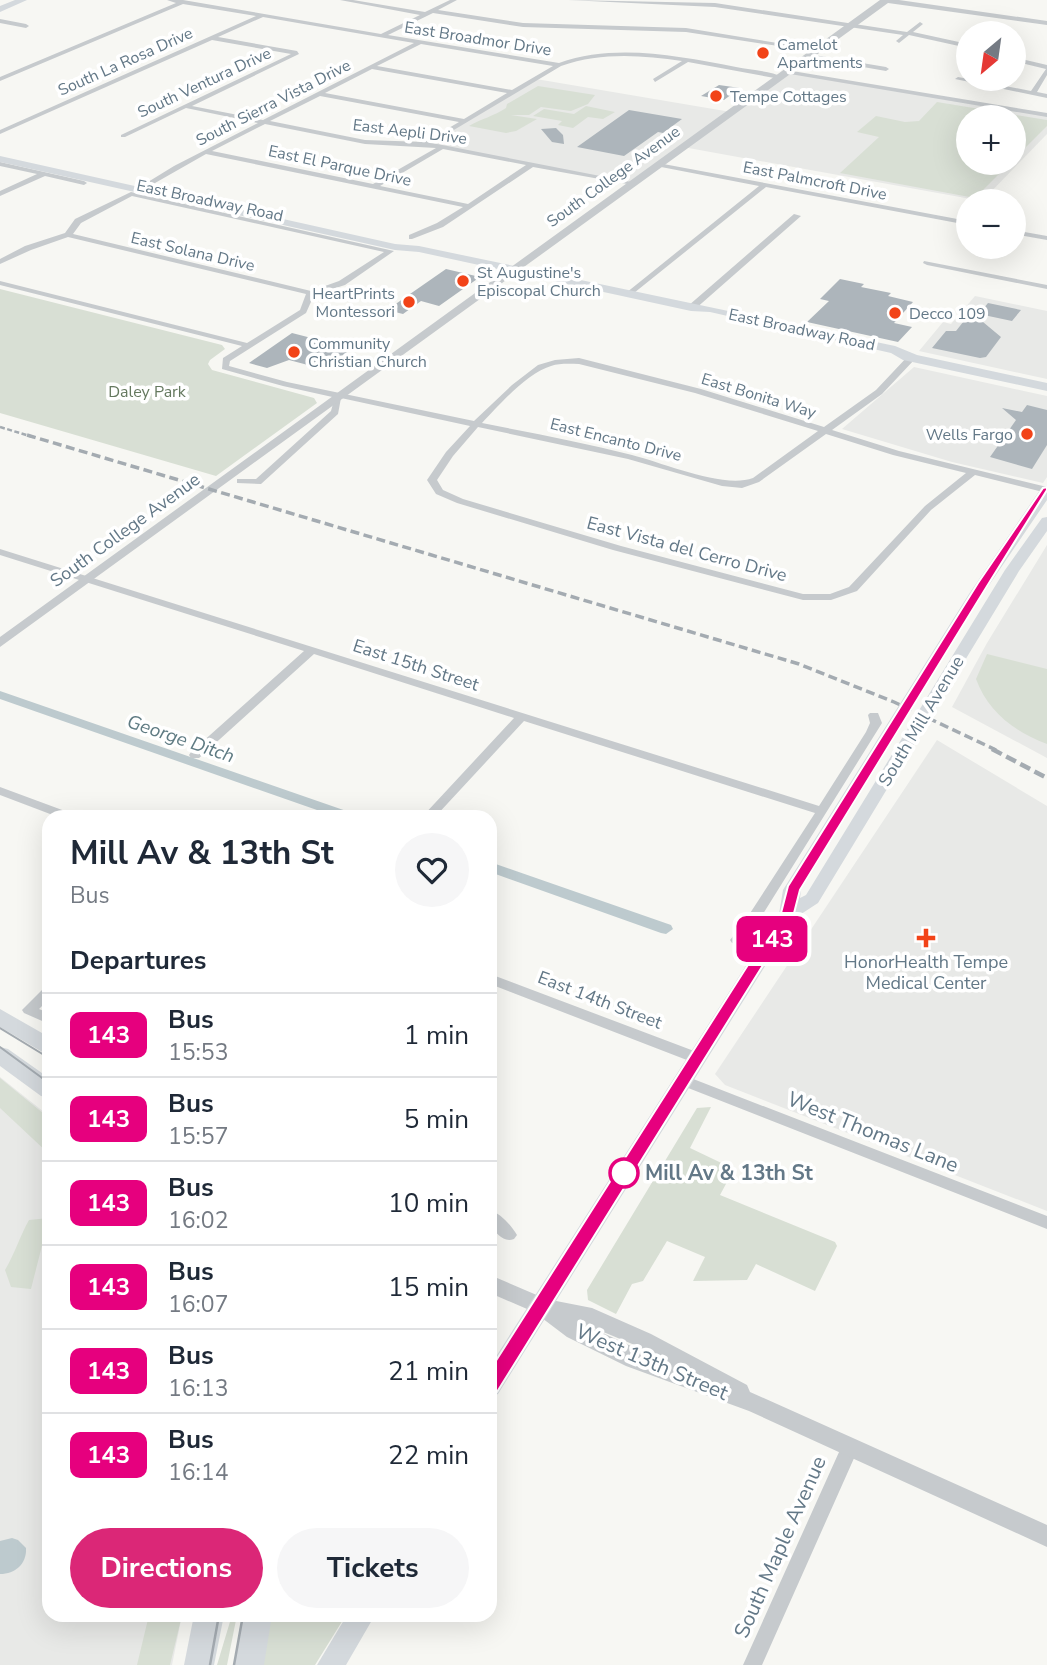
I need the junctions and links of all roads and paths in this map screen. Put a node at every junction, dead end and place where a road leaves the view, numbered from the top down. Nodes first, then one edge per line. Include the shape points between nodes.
1 (23, 0) edge
2 (170, 0) edge
3 (343, 0) edge
4 (454, 0) edge
5 (571, 0) edge
6 (886, 0) edge
7 (667, 1) edge
8 (183, 2) junction
9 (0, 9) edge
10 (430, 12) junction
11 (261, 16) junction
12 (0, 21) edge
13 (1047, 23) edge
14 (920, 24) dead end
15 (852, 25) junction
16 (26, 26) dead end
17 (908, 34) junction
18 (381, 36) junction
19 (210, 38) junction
20 (899, 41) dead end
21 (420, 42) junction
22 (956, 44) edge
23 (817, 50) junction
24 (808, 57) junction
25 (685, 62) junction
26 (1026, 63) edge
27 (559, 65) junction
28 (371, 67) junction
29 (886, 69) dead end
30 (1047, 69) edge
31 (783, 75) junction
32 (0, 79) edge
33 (655, 80) dead end
34 (1022, 91) edge
35 (512, 92) junction
36 (1033, 93) junction
37 (320, 94) junction
38 (1047, 96) edge
39 (184, 106) junction
40 (1047, 115) edge
41 (464, 121) junction
42 (265, 122) junction
43 (0, 132) edge
44 (123, 136) dead end
45 (426, 144) junction
46 (442, 147) junction
47 (205, 152) junction
48 (0, 154) edge
49 (0, 162) edge
50 (531, 164) junction
51 (658, 165) junction
52 (47, 172) junction
53 (84, 183) dead end
54 (631, 184) junction
55 (764, 185) junction
56 (373, 187) junction
57 (139, 190) junction
58 (0, 194) edge
59 (469, 206) junction
60 (797, 216) dead end
61 (956, 221) edge
62 (1026, 234) edge
63 (68, 235) junction
64 (412, 237) dead end
65 (1047, 238) edge
66 (390, 251) joint
67 (0, 262) edge
68 (927, 263) dead end
69 (513, 269) junction
70 (0, 283) edge
71 (1047, 287) edge
72 (311, 293) junction
73 (629, 295) junction
74 (691, 308) junction
75 (246, 345) junction
76 (912, 357) junction
77 (224, 365) joint
78 (1047, 387) edge
79 (337, 397) junction
80 (480, 423) junction
81 (825, 430) junction
82 (973, 472) junction
83 (240, 481) dead end
84 (1047, 490) edge
85 (1047, 521) edge
86 (0, 552) edge
87 (88, 579) junction
88 (0, 643) edge
89 (312, 650) junction
90 (874, 715) dead end
91 (521, 718) junction
92 (195, 755) dead end
93 (0, 791) edge
94 (50, 810) edge
95 (435, 810) edge
96 (822, 811) junction
97 (788, 914) junction
98 (737, 940) dead end
99 (497, 982) edge
100 (42, 998) edge
101 (42, 1016) edge
102 (0, 1017) edge
103 (42, 1044) edge
104 (0, 1055) edge
105 (697, 1058) junction
106 (683, 1080) junction
107 (42, 1085) edge
108 (497, 1223) edge
109 (1047, 1223) edge
110 (509, 1235) dead end
111 (497, 1287) edge
112 (541, 1306) junction
113 (497, 1376) edge
114 (849, 1447) junction
115 (1047, 1535) edge
116 (208, 1622) edge
117 (256, 1622) edge
118 (358, 1622) edge
119 (199, 1665) edge
120 (249, 1665) edge
121 (331, 1665) edge
122 (752, 1665) edge

1 - 9 main road
2 - 8 street, East Broadmor Drive
3 - 10 street
4 - 10 street
5 - 7 street
6 - 13 street
6 - 15 street, South College Avenue
7 - 15 street
8 - 11 street, East Broadmor Drive
8 - 32 street
10 - 18 street
10 - 23 street via 523,25 686,30
11 - 18 street, East Broadmor Drive
11 - 19 street, South La Rosa Drive
12 - 16 street
14 - 17 street
15 - 17 street
15 - 23 street, South College Avenue
17 - 20 street
17 - 22 street
18 - 21 street, East Broadmor Drive
19 - 39 street, South Ventura Drive via 297,53
19 - 43 street, South La Rosa Drive
21 - 27 street, East Broadmor Drive
21 - 28 street, South Sierra Vista Drive
23 - 24 street, South College Avenue
24 - 29 street
24 - 31 street, South College Avenue
25 - 27 street, East Broadmor Drive via 640,55 593,55
25 - 31 street, East Broadmor Drive
25 - 33 street
26 - 30 street
27 - 35 street
28 - 35 street
28 - 37 street, South Sierra Vista Drive
30 - 36 street
31 - 40 street, East Broadmor Drive
31 - 51 street, South College Avenue
34 - 36 street
35 - 41 street
36 - 38 street
37 - 41 street
37 - 42 street, South Sierra Vista Drive
39 - 42 street, East Aepli Drive
39 - 44 street, South Ventura Drive
41 - 45 street
42 - 45 street, East Aepli Drive via 365,142
42 - 47 street, South Sierra Vista Drive
45 - 46 street, East Aepli Drive
46 - 50 street, East Aepli Drive
46 - 56 street
47 - 56 street, East El Parque Drive
47 - 57 street, South Sierra Vista Drive
48 - 57 main road, East Broadway Road
49 - 52 main road, East Broadway Road
50 - 54 street, East Aepli Drive
50 - 59 street
51 - 54 street, South College Avenue
51 - 55 street, East Palmcroft Drive
52 - 53 street
52 - 57 main road, East Broadway Road
52 - 58 street
54 - 69 street, South College Avenue
55 - 61 street, East Palmcroft Drive
55 - 73 street
56 - 59 street, East El Parque Drive
57 - 63 street, South Sierra Vista Drive via 78,221
57 - 66 street
57 - 69 main road, East Broadway Road
59 - 64 street
60 - 74 street
62 - 65 street
63 - 67 street, South Sierra Vista Drive
63 - 72 street, East Solana Drive
66 - 72 street via 342,283
68 - 71 street
69 - 73 main road, East Broadway Road
69 - 79 street, South College Avenue
70 - 75 street
72 - 75 street via 303,311
73 - 74 main road, East Broadway Road
74 - 76 main road, East Broadway Road
75 - 77 street
76 - 78 main road, East Broadway Road
76 - 81 street, East Encanto Drive via 879,392
77 - 79 street, East Encanto Drive
79 - 80 street, East Encanto Drive
79 - 83 street via 335,412 258,482
79 - 87 street, South College Avenue
80 - 81 street, East Encanto Drive via 742,485 756,480
80 - 81 street, East Bonita Way via 541,368 579,361
80 - 82 street, East Vista del Cerro Drive via 437,467 432,480 439,492 617,548 803,597 831,597 853,589 928,508
81 - 82 street, East Bonita Way
82 - 84 street, East Bonita Way
84 - 97 main road, South Mill Avenue via 976,594 793,890
85 - 97 main road, South Mill Avenue via 1012,570 812,899
86 - 87 street, East 15th Street
87 - 88 street, South College Avenue
87 - 89 street, East 15th Street
89 - 91 street, East 15th Street
89 - 92 street
90 - 96 street, South Mill Avenue via 872,732
91 - 95 street
91 - 96 street, East 15th Street
93 - 94 street
96 - 98 street, South Mill Avenue
97 - 105 main road, South Mill Avenue
99 - 105 street, East 14th Street
100 - 101 street via 29,1010
102 - 103 main road
104 - 107 main road
105 - 106 main road, South Mill Avenue
106 - 109 street, West Thomas Lane
106 - 112 main road, South Mill Avenue
108 - 110 street
111 - 112 street, West 13th Street
112 - 113 main road, South Mill Avenue
112 - 114 street, West 13th Street via 574,1331 634,1359 757,1404
114 - 115 street, West 13th Street
114 - 122 street, South Maple Avenue
116 - 119 main road
117 - 120 main road
118 - 121 main road

